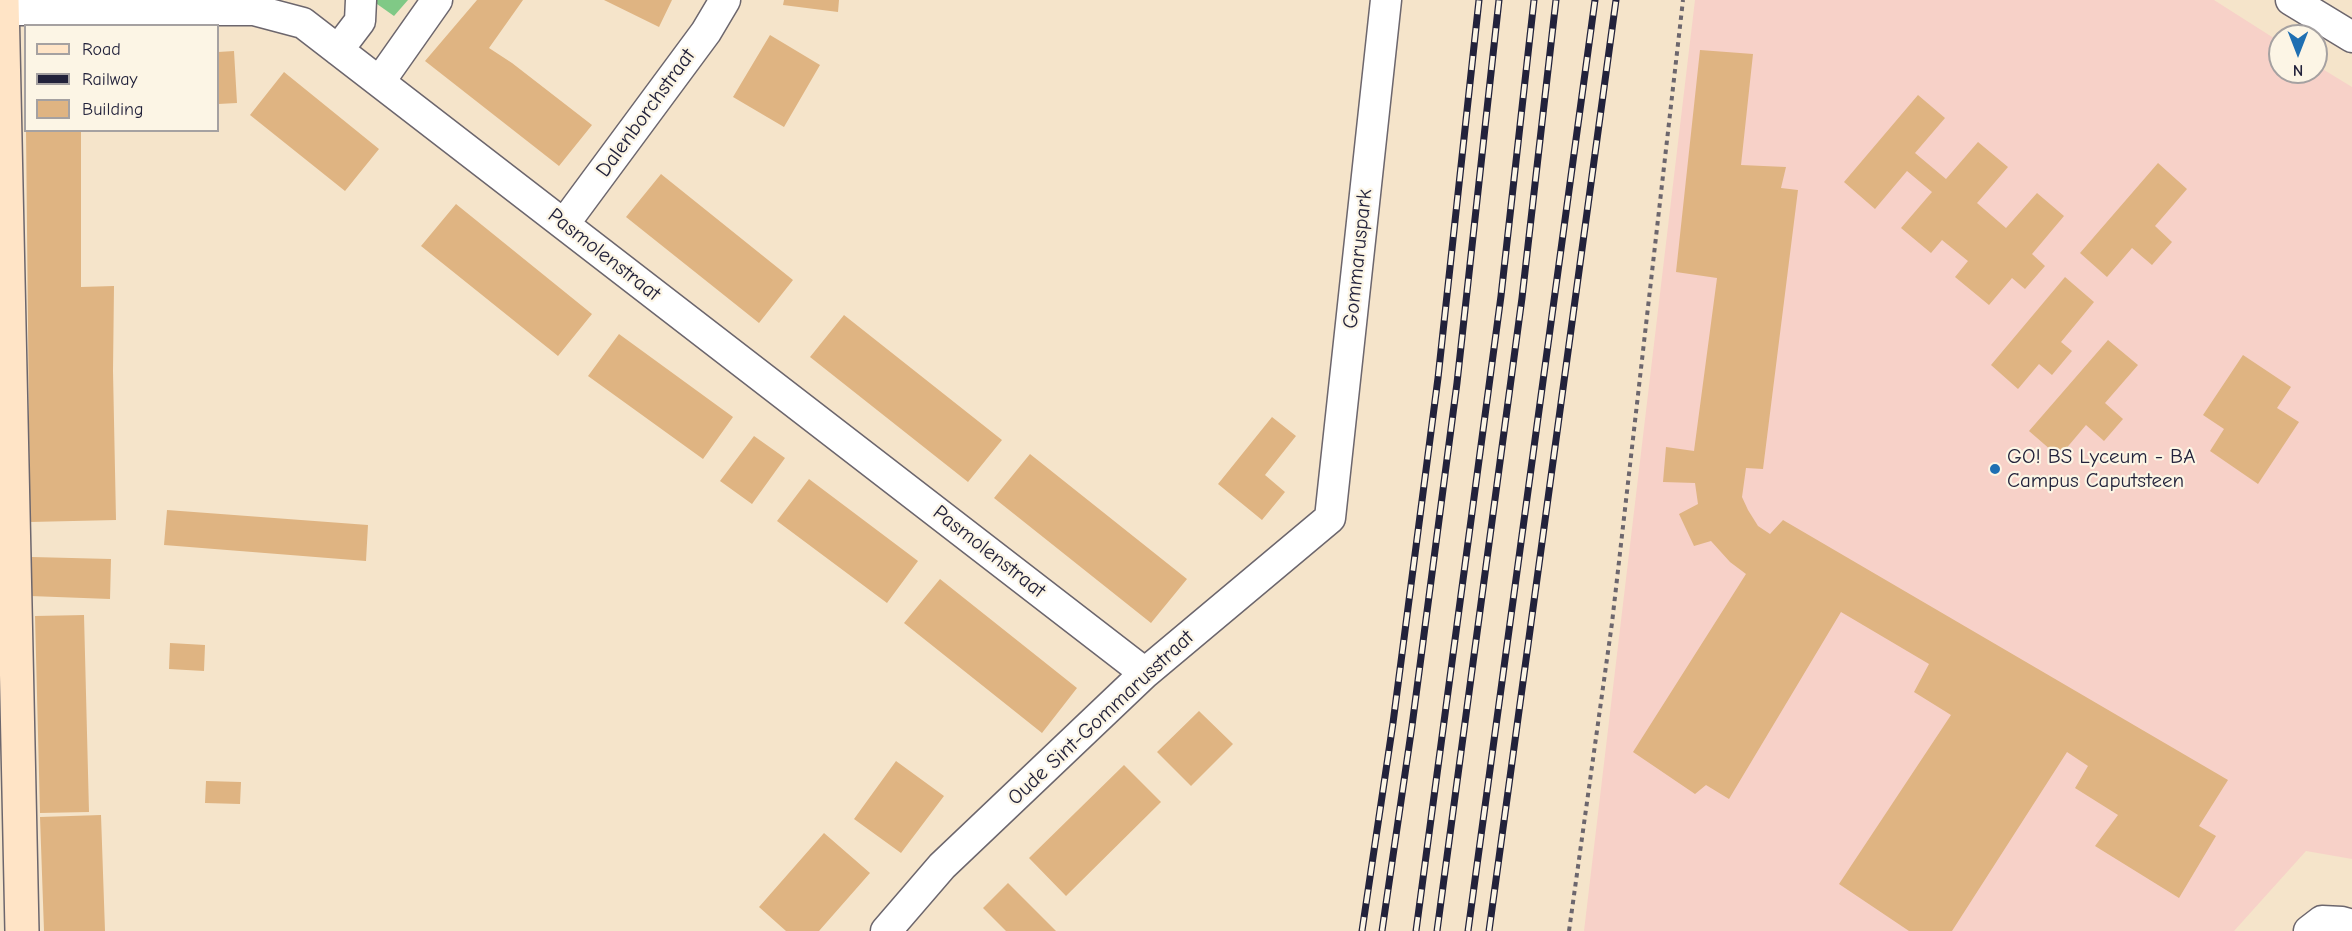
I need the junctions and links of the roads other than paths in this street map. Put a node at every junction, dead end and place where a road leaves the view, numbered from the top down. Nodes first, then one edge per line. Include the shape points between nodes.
1 (361, 0) edge
2 (437, 0) edge
3 (725, 0) edge
4 (1386, 0) edge
5 (2291, 0) edge
6 (2, 5) edge
7 (2352, 37) edge
8 (338, 50) junction
9 (380, 81) junction
10 (564, 224) junction
11 (1330, 518) joint
12 (1145, 673) junction
13 (2352, 925) edge
14 (22, 931) edge
15 (886, 931) edge
16 (2309, 931) edge

1 - 8 street via 360,21
2 - 9 street
3 - 10 street, Dalenborchstraat via 706,32
4 - 11 street, Gommaruspark
5 - 7 street
6 - 8 street, Pasmolenstraat via 254,10 303,22
6 - 14 main road
8 - 9 street, Pasmolenstraat
9 - 10 street, Pasmolenstraat
10 - 12 street, Pasmolenstraat
11 - 12 street, Oude Sint-Gommarusstraat
12 - 15 street, Oude Sint-Gommarusstraat via 942,866
13 - 16 street via 2322,921

